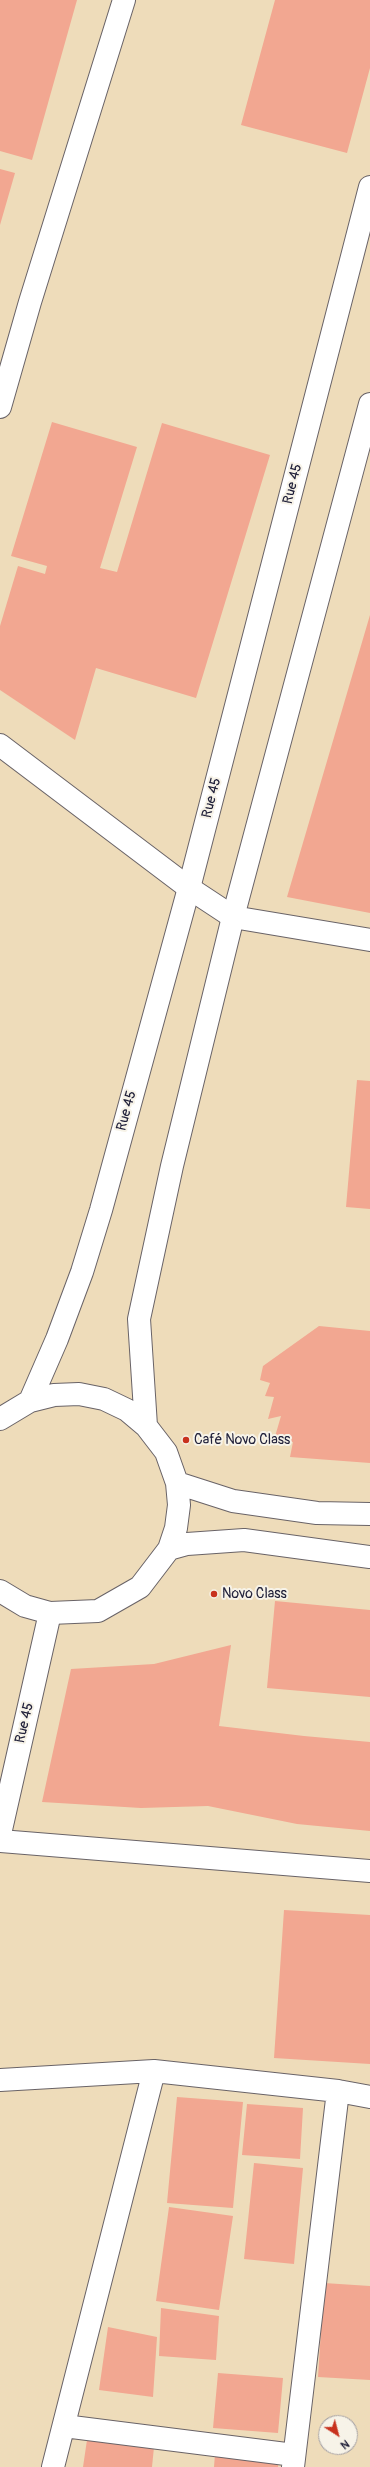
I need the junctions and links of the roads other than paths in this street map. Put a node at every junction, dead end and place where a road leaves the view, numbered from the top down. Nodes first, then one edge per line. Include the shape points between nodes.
1 (124, 0) edge
2 (370, 187) edge
3 (370, 404) edge
4 (0, 407) edge
5 (0, 745) edge
6 (189, 888) junction
7 (233, 917) junction
8 (370, 940) edge
9 (30, 1401) junction
10 (0, 1419) edge
11 (146, 1426) junction
12 (177, 1483) junction
13 (370, 1514) edge
14 (169, 1549) junction
15 (370, 1557) edge
16 (0, 1590) edge
17 (50, 1613) junction
18 (0, 1834) edge
19 (0, 1841) edge
20 (370, 1871) edge
21 (154, 2070) junction
22 (0, 2080) edge
23 (338, 2091) junction
24 (370, 2097) edge
25 (64, 2426) junction
26 (293, 2461) edge
27 (53, 2467) edge

1 - 4 street
2 - 6 street, Rue 45
3 - 7 street
5 - 6 street
6 - 7 street
6 - 9 street, Rue 45 via 82,1272
7 - 8 street
7 - 11 street via 172,1166 139,1319
9 - 10 street
9 - 11 street via 54,1395 79,1394 104,1400 127,1410
11 - 12 street via 166,1452
12 - 13 street via 233,1501 317,1513
12 - 14 street via 179,1505 176,1528
14 - 15 street via 187,1544 244,1540
14 - 17 street via 140,1588 98,1610
16 - 17 street via 25,1606
17 - 18 street, Rue 45
19 - 20 street
21 - 22 street
21 - 23 street
21 - 25 street
23 - 24 street
23 - 26 street
25 - 26 street
25 - 27 street

